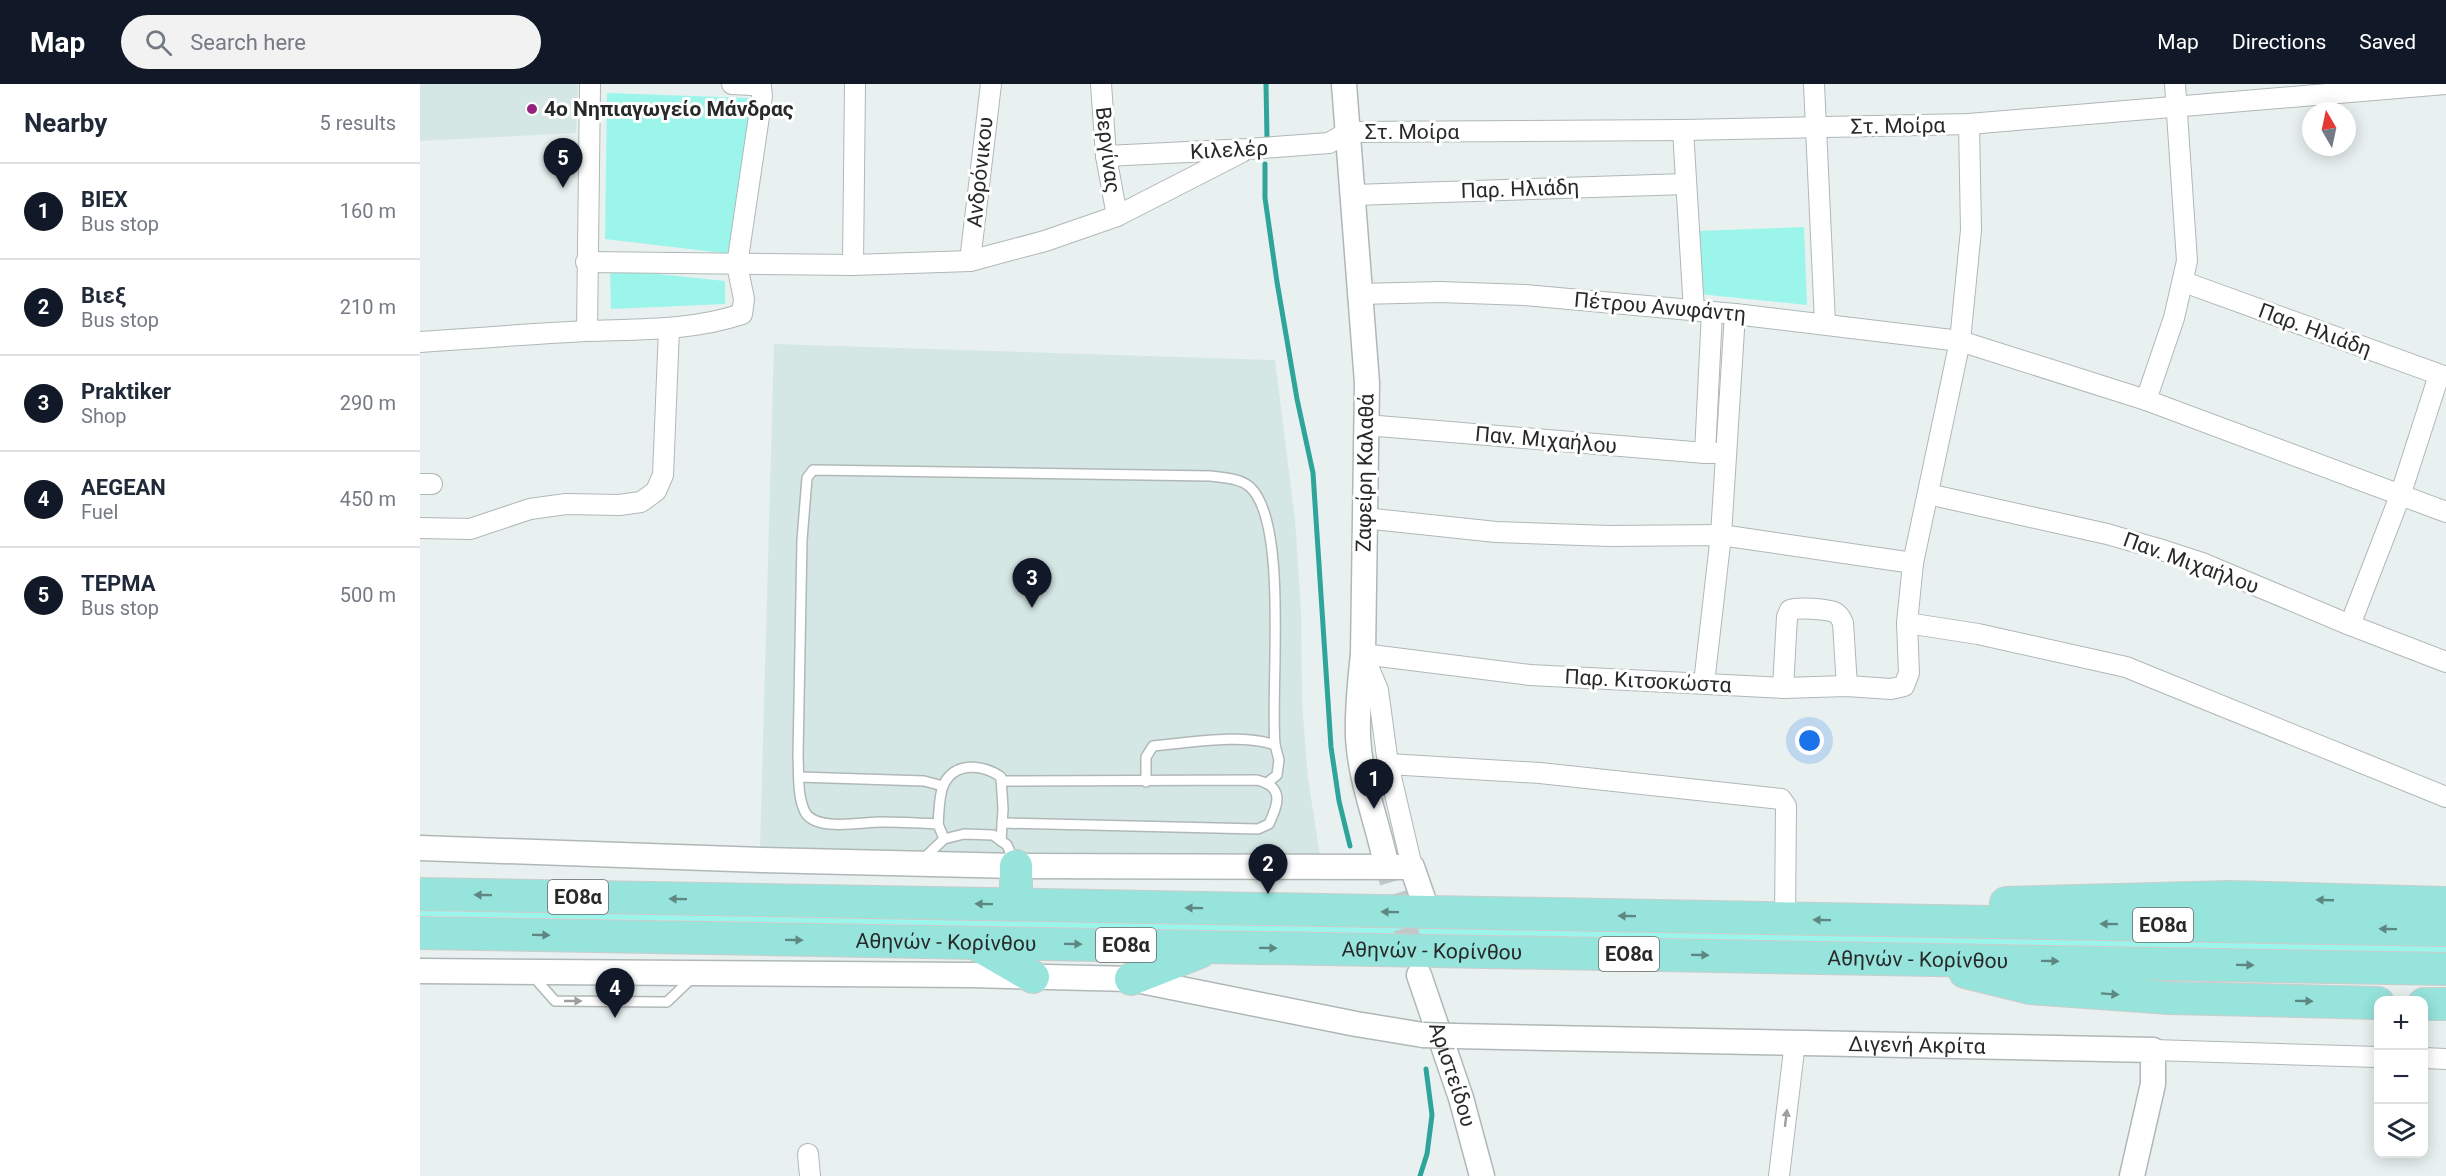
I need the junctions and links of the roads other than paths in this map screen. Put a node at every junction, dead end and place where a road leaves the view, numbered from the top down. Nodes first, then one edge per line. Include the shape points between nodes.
1 (590, 84) edge
2 (732, 84) edge
3 (855, 84) edge
4 (991, 84) edge
5 (1101, 84) edge
6 (1344, 84) edge
7 (1814, 84) edge
8 (2175, 84) edge
9 (2446, 84) edge
10 (2177, 107) junction
11 (1969, 124) junction
12 (1815, 127) junction
13 (1683, 130) junction
14 (1348, 132) junction
15 (1248, 149) junction
16 (1106, 156) junction
17 (1686, 184) junction
18 (1354, 195) junction
19 (1117, 216) junction
20 (970, 261) junction
21 (586, 262) junction
22 (737, 265) junction
23 (853, 265) junction
24 (2184, 282) junction
25 (1359, 294) junction
26 (1703, 312) junction
27 (1735, 314) junction
28 (1825, 323) junction
29 (669, 329) junction
30 (587, 331) junction
31 (1960, 341) junction
32 (420, 342) edge
33 (2443, 376) edge
34 (2146, 400) junction
35 (1366, 425) junction
36 (1705, 453) junction
37 (1726, 453) junction
38 (1928, 494) junction
39 (2400, 496) junction
40 (2446, 512) edge
41 (1364, 518) junction
42 (420, 528) edge
43 (1720, 535) junction
44 (1913, 563) junction
45 (1907, 623) junction
46 (2350, 625) junction
47 (1363, 654) junction
48 (2446, 662) edge
49 (1704, 683) junction
50 (1847, 686) junction
51 (1783, 688) junction
52 (1275, 745) junction
53 (1388, 764) junction
54 (799, 777) junction
55 (1001, 781) junction
56 (1146, 782) junction
57 (1267, 783) junction
58 (943, 786) junction
59 (2446, 797) edge
60 (1002, 823) junction
61 (938, 824) junction
62 (944, 839) junction
63 (420, 848) edge
64 (1009, 853) junction
65 (1385, 859) tunnel mouth
66 (919, 864) junction
67 (1412, 867) junction
68 (420, 894) edge
69 (2446, 903) edge
70 (1016, 905) junction
71 (1428, 913) junction
72 (1785, 919) junction
73 (1880, 921) junction
74 (2446, 930) edge
75 (420, 933) edge
76 (975, 943) junction
77 (1213, 947) junction
78 (1908, 958) junction
79 (2446, 969) edge
80 (420, 971) edge
81 (1419, 975) tunnel mouth
82 (1033, 976) junction
83 (1131, 979) junction
84 (2374, 1003) edge
85 (2428, 1004) edge
86 (2446, 1004) edge
87 (1795, 1042) junction
88 (2153, 1050) junction
89 (2374, 1057) edge
90 (2428, 1058) edge
91 (2446, 1059) edge
92 (808, 1154) dead end
93 (810, 1176) edge
94 (1482, 1176) edge
95 (1779, 1176) edge
96 (2132, 1176) edge

1 - 21 street
2 - 22 street via 761,87 762,96
3 - 23 street
4 - 20 street, Ανδρόνικου
5 - 16 street, Βεργίνας
6 - 14 street, Ζαφείρη Καλαθά
7 - 12 street
8 - 10 street
9 - 10 street, Στ. Μοίρα
10 - 11 street, Στ. Μοίρα
10 - 24 street via 2187,261
11 - 12 street, Στ. Μοίρα
11 - 31 street via 1971,230
12 - 13 street, Στ. Μοίρα
12 - 28 street
13 - 14 street, Στ. Μοίρα
13 - 17 street
14 - 15 street, Κιλελέρ via 1329,143
14 - 18 street, Ζαφείρη Καλαθά
15 - 16 street, Κιλελέρ
15 - 19 street
16 - 19 street, Βεργίνας
17 - 18 street, Παρ. Ηλιάδη
17 - 26 street
18 - 25 street, Ζαφείρη Καλαθά
19 - 20 street via 1045,242
20 - 23 street
21 - 22 street
21 - 30 street
22 - 23 street
22 - 29 street via 744,299 742,314
24 - 33 street, Παρ. Ηλιάδη
24 - 34 street
25 - 26 street, Πέτρου Ανυφάντη via 1525,295
25 - 35 street, Ζαφείρη Καλαθά via 1367,384
26 - 27 street, Πέτρου Ανυφάντη
26 - 36 street
27 - 28 street, Πέτρου Ανυφάντη
27 - 37 street
28 - 31 street, Πέτρου Ανυφάντη
29 - 30 street
29 - 42 street via 663,476 656,491 641,502 530,509 470,529
30 - 32 street
31 - 34 street, Πέτρου Ανυφάντη
31 - 38 street
33 - 39 street
34 - 39 street, Πέτρου Ανυφάντη
35 - 36 street, Παν. Μιχαήλου
35 - 41 street, Ζαφείρη Καλαθά
36 - 37 street, Παν. Μιχαήλου
37 - 43 street
38 - 44 street
38 - 46 street, Παν. Μιχαήλου via 2159,549
39 - 40 street, Πέτρου Ανυφάντη
39 - 46 street
41 - 43 street via 1496,532
41 - 47 street, Ζαφείρη Καλαθά
43 - 44 street
43 - 49 street
44 - 45 street
45 - 50 street, Παρ. Κιτσοκώστα via 1909,673 1904,686
45 - 59 street via 1978,634 2126,667
46 - 48 street, Παν. Μιχαήλου
47 - 49 street, Παρ. Κιτσοκώστα via 1530,675
47 - 53 street via 1378,690
47 - 65 street, Ζαφείρη Καλαθά via 1358,738
49 - 51 street, Παρ. Κιτσοκώστα
50 - 51 street, Παρ. Κιτσοκώστα
50 - 51 street via 1840,617 1834,612 1796,608 1790,610 1787,618
52 - 54 lane via 1273,552 1266,512 1252,488 1242,481 1211,476 813,470 807,478 802,540
52 - 56 lane via 1245,738 1153,746 1146,757
52 - 57 lane via 1277,775
53 - 67 street
53 - 72 street via 1540,773 1781,799 1785,806
54 - 58 lane via 924,781
54 - 61 lane via 806,813 816,821 833,825
55 - 56 lane
55 - 58 lane via 990,769 966,766 953,772
55 - 60 lane
56 - 57 lane
57 - 60 lane via 1278,803 1269,824 1258,829
58 - 61 lane
60 - 64 lane
61 - 62 lane
62 - 64 lane via 964,834 993,835
62 - 66 lane
63 - 66 street
64 - 66 street
64 - 67 street
64 - 70 highway
67 - 71 street
70 -> 68 highway, Αθηνών - Κορίνθου / ΕΟ8α
69 -> 73 highway via 2162,898 1990,903
71 -> 70 highway, Αθηνών - Κορίνθου / ΕΟ8α
72 -> 71 highway, Αθηνών - Κορίνθου / ΕΟ8α
73 -> 72 highway, Αθηνών - Κορίνθου / ΕΟ8α
74 -> 73 highway, Αθηνών - Κορίνθου / ΕΟ8α
75 -> 76 highway, Αθηνών - Κορίνθου / ΕΟ8α
76 -> 77 highway, Αθηνών - Κορίνθου / ΕΟ8α
76 - 82 highway
77 -> 78 highway, Αθηνών - Κορίνθου / ΕΟ8α
77 - 83 highway
78 -> 79 highway, Αθηνών - Κορίνθου / ΕΟ8α
78 -> 84 highway via 2030,988 2170,998
80 - 82 street, Διγενή Ακρίτα
81 - 94 street, Αριστείδου via 1461,1098
82 - 83 street, Διγενή Ακρίτα
83 - 87 street, Διγενή Ακρίτα, bridge via 1423,1035
85 - 86 highway
87 - 88 street, Διγενή Ακρίτα
95 -> 87 street
88 - 89 street, Διγενή Ακρίτα
88 - 96 street via 2153,1084
90 - 91 street
92 - 93 street

